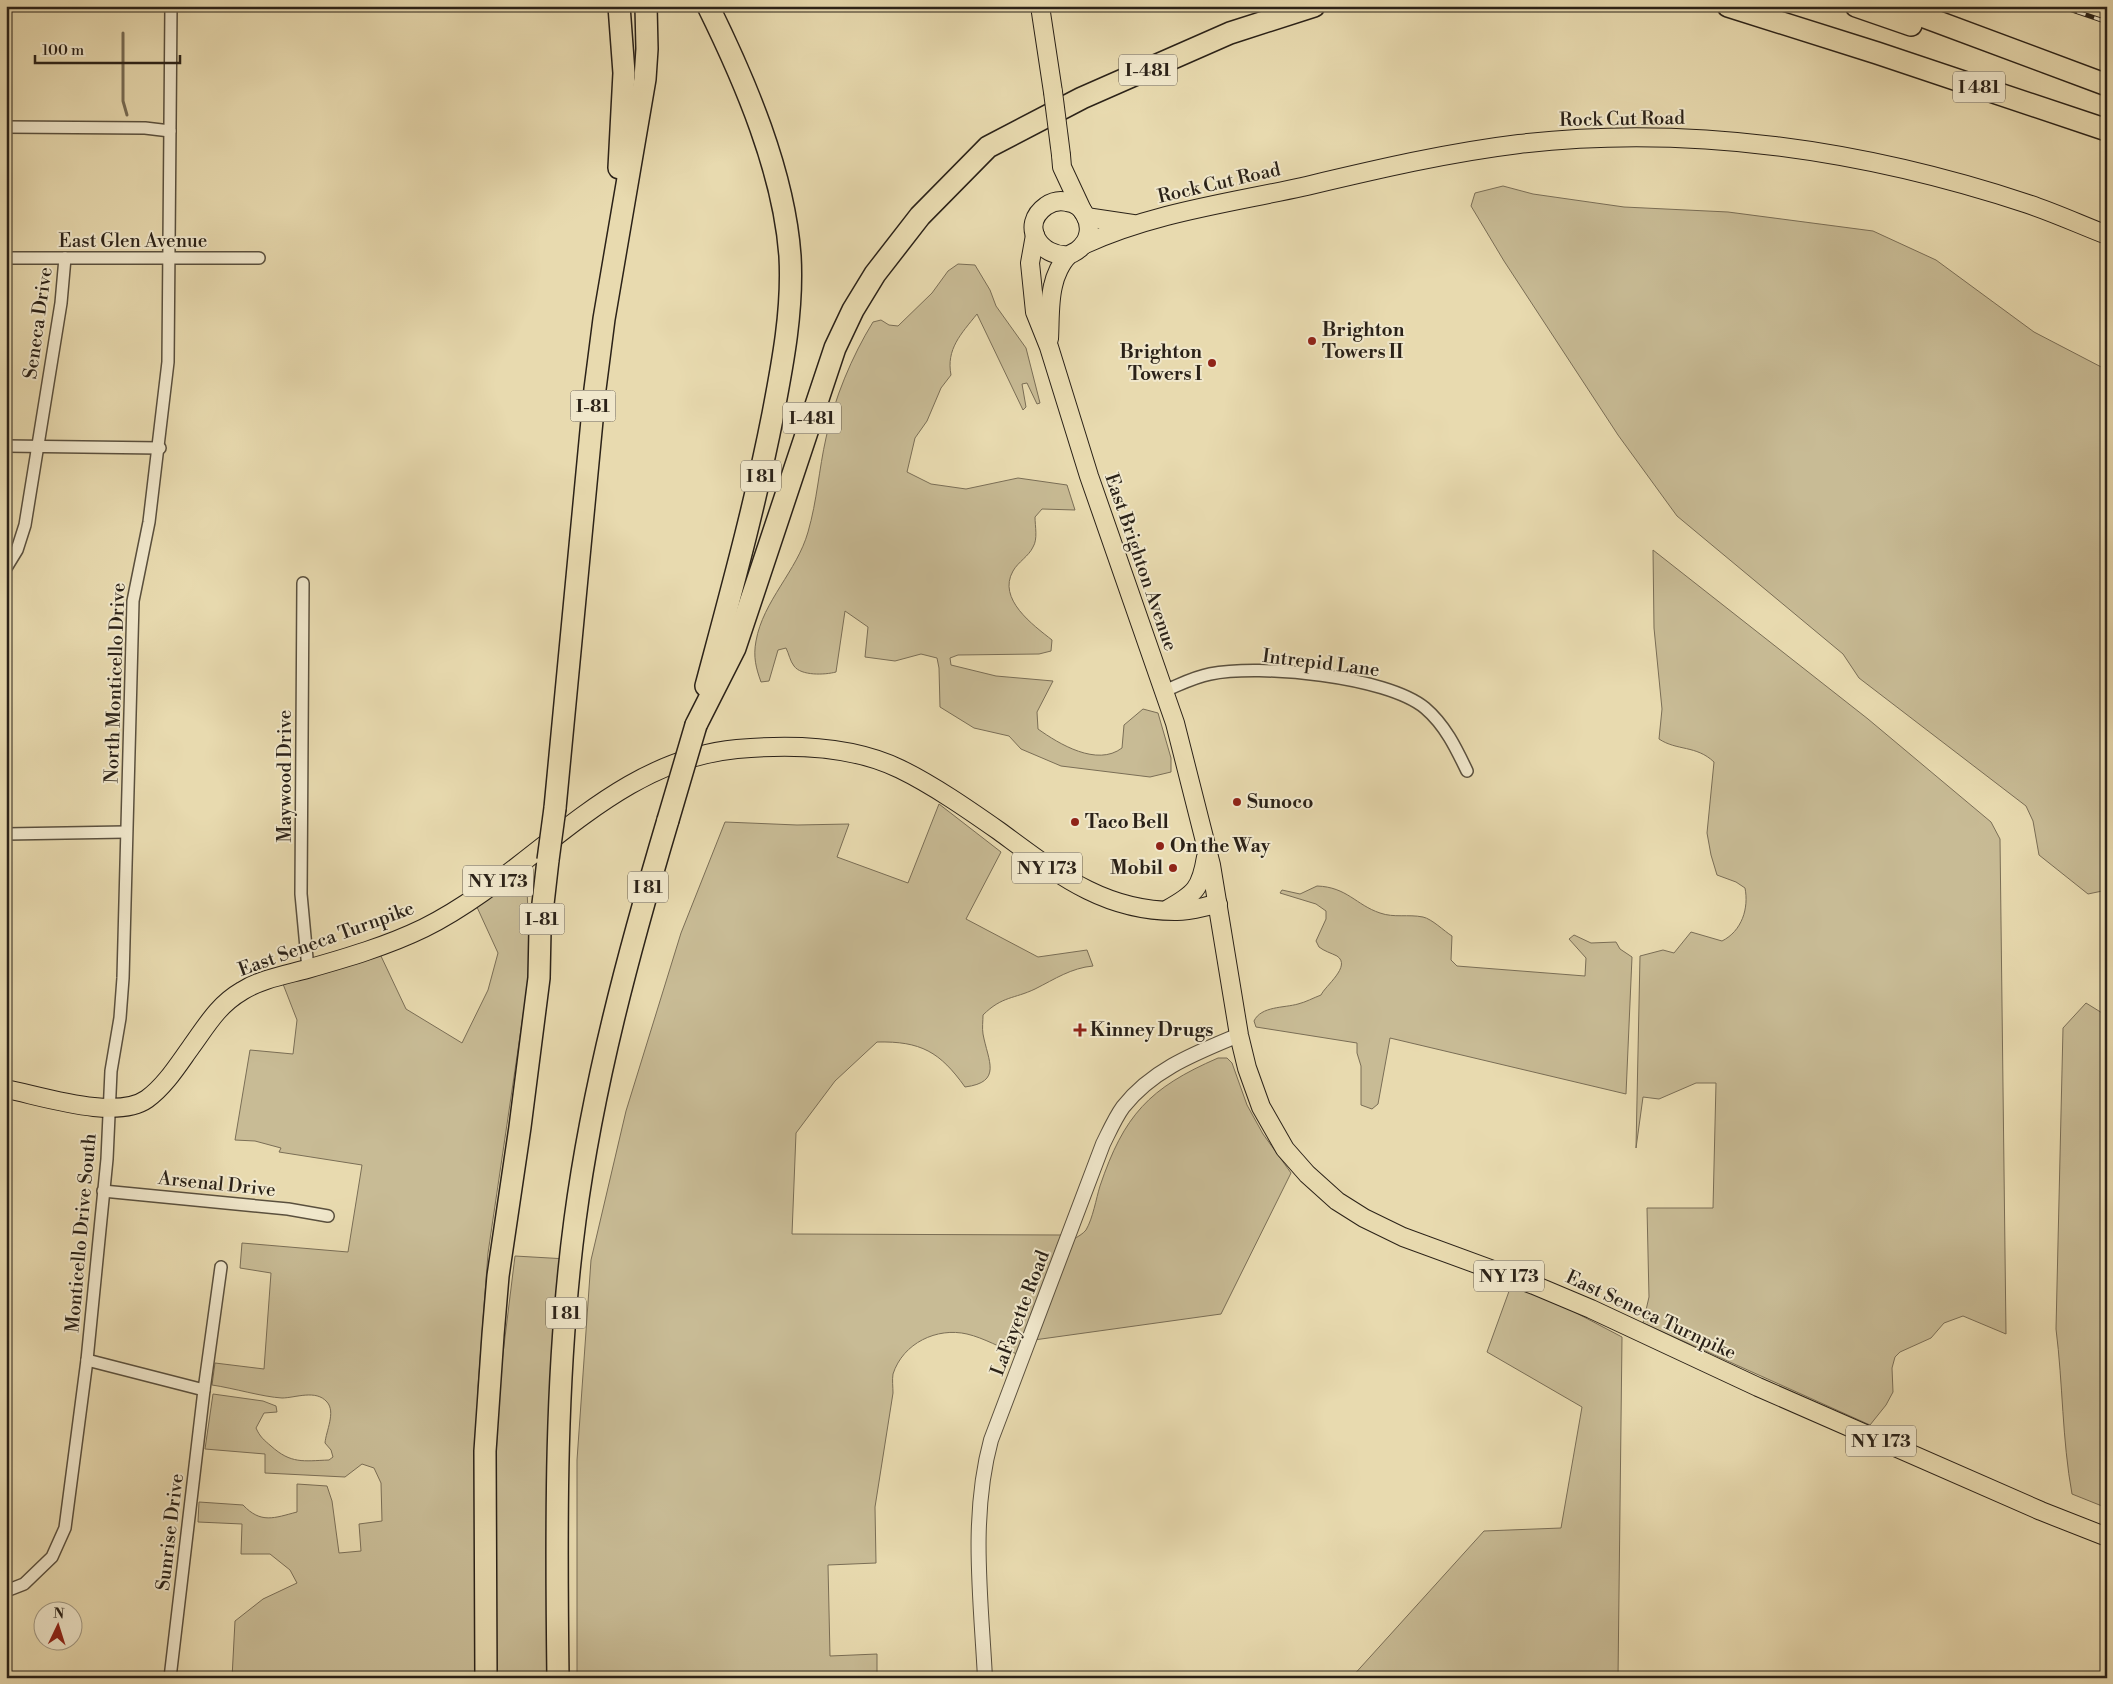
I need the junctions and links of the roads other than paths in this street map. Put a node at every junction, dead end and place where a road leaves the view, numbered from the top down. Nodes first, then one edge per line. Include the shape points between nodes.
1 (171, 6) edge
2 (619, 6) edge
3 (646, 6) edge
4 (708, 6) edge
5 (1314, 6) edge
6 (1728, 6) edge
7 (1856, 6) edge
8 (1894, 6) edge
9 (1040, 8) edge
10 (2052, 66) junction
11 (2107, 85) edge
12 (6, 127) edge
13 (2107, 130) edge
14 (170, 131) junction
15 (1062, 161) junction
16 (1050, 204) junction
17 (1085, 214) junction
18 (1133, 224) junction
19 (1034, 235) junction
20 (2107, 235) edge
21 (1076, 250) junction
22 (6, 258) edge
23 (65, 258) junction
24 (259, 258) dead end
25 (169, 260) junction
26 (1049, 347) junction
27 (6, 446) edge
28 (36, 447) junction
29 (160, 448) junction
30 (582, 516) junction
31 (6, 568) edge
32 (303, 583) dead end
33 (1164, 691) junction
34 (696, 725) junction
35 (1467, 771) dead end
36 (126, 832) junction
37 (6, 834) edge
38 (1207, 849) junction
39 (1218, 904) junction
40 (1166, 910) junction
41 (308, 969) junction
42 (1239, 1034) junction
43 (6, 1089) edge
44 (109, 1109) junction
45 (103, 1191) junction
46 (328, 1216) dead end
47 (220, 1267) dead end
48 (87, 1360) junction
49 (204, 1390) junction
50 (2107, 1537) edge
51 (6, 1591) edge
52 (170, 1678) edge
53 (486, 1678) edge
54 (558, 1678) edge
55 (985, 1678) edge

1 - 14 street, North Monticello Drive
2 - 30 highway via 624,64 621,141 589,367 583,436
3 - 30 highway, I-81 via 644,95 604,320
4 - 34 highway, I 81 via 753,106 775,176 790,257 784,359 761,474
5 - 34 highway, I-481 via 1230,33 1082,98 988,147 920,216 875,274 835,348 735,648
6 - 13 highway, I 481
7 - 10 highway via 1935,33
8 - 10 highway, I 481
9 - 15 main road, bridge
10 - 11 highway, I 481
12 - 14 street
14 - 25 street, North Monticello Drive
15 - 16 main road via 1058,188
15 - 17 main road
16 - 17 main road via 1068,202
16 - 19 main road via 1036,216
17 - 18 main road, Rock Cut Road
17 - 21 main road via 1089,229
18 - 20 main road, Rock Cut Road via 1427,158 1520,144 1670,138 1756,144 1902,167 2032,205
18 - 21 main road, Rock Cut Road
19 - 21 main road via 1044,250 1052,254
19 - 26 main road, East Brighton Avenue via 1031,289 1035,312
21 - 26 main road via 1060,268 1053,286
22 - 23 street, East Glen Avenue
23 - 25 street, East Glen Avenue
23 - 28 street, Seneca Drive via 61,302
24 - 25 street, East Glen Avenue
25 - 29 street, North Monticello Drive via 168,362
26 - 33 main road, East Brighton Avenue via 1092,486
27 - 28 street
28 - 29 street
28 - 31 street, Seneca Drive via 25,525 17,550
29 - 36 street, North Monticello Drive via 133,600
30 - 53 highway, I-81, bridge via 555,808 540,930 538,978 492,1335 485,1450
32 - 41 street, Maywood Drive via 301,894
33 - 35 street, Intrepid Lane via 1210,674 1239,671 1289,673 1381,687 1411,699 1436,718
33 - 38 main road, East Brighton Avenue
34 - 54 highway, I 81, bridge via 629,954 606,1046 575,1219 558,1447
36 - 37 street
36 - 44 street, North Monticello Drive via 123,986
38 - 39 main road, East Brighton Avenue
38 - 40 main road via 1202,879 1196,889 1189,897
39 - 40 main road, East Seneca Turnpike / NY 173 via 1188,910
39 - 42 main road, East Seneca Turnpike / NY 173
40 - 41 main road, East Seneca Turnpike / NY 173 via 1104,899 1065,879 959,805 900,769 865,755 817,748 735,749 689,759 627,785 567,826 467,903 424,928
41 - 44 main road, East Seneca Turnpike / NY 173 via 271,978 229,999 212,1016 167,1080 149,1098 124,1109
42 - 50 main road, East Seneca Turnpike / NY 173 via 1254,1091 1285,1148 1307,1174 1337,1201 1364,1218 1403,1237 1591,1309 1775,1395
42 - 55 street, LaFayette Road via 1186,1056 1147,1082 1123,1108 1102,1144 991,1440 983,1470 979,1532
43 - 44 main road, East Seneca Turnpike / NY 173
44 - 45 street, Monticello Drive South
45 - 46 street, Arsenal Drive via 288,1209
45 - 48 street, Monticello Drive South
47 - 49 street, Sunrise Drive
48 - 49 street
48 - 51 street, Monticello Drive South via 65,1528 52,1557 24,1584
49 - 52 street, Sunrise Drive

